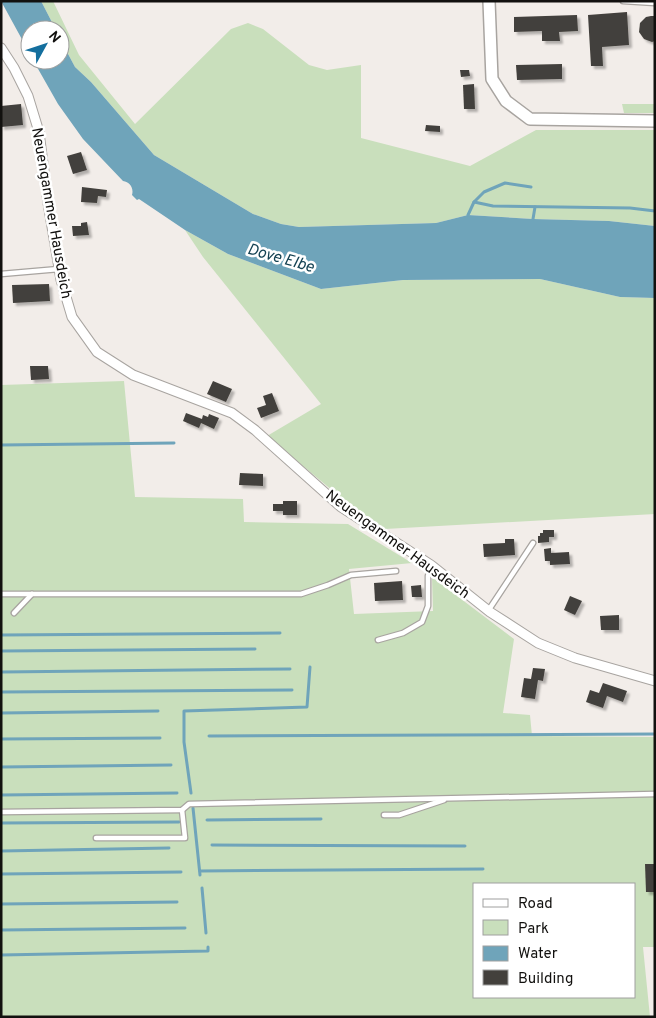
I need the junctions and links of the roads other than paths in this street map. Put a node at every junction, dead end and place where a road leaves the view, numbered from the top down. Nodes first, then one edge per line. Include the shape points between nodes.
1 (489, 1) edge
2 (623, 1) edge
3 (655, 3) edge
4 (1, 48) edge
5 (655, 121) edge
6 (59, 269) junction
7 (1, 274) edge
8 (533, 542) dead end
9 (431, 565) junction
10 (396, 572) dead end
11 (1, 594) edge
12 (32, 594) junction
13 (488, 611) junction
14 (14, 613) dead end
15 (378, 640) dead end
16 (655, 681) edge
17 (655, 794) edge
18 (450, 798) junction
19 (182, 810) junction
20 (1, 812) edge
21 (384, 815) dead end
22 (96, 838) dead end

1 - 5 street via 492,78 506,102 530,120
2 - 3 lane
4 - 6 street, Neuengammer Hausdeich via 28,96 39,132
6 - 7 lane
6 - 9 street, Neuengammer Hausdeich via 72,317 97,352 133,375 232,413 342,507
8 - 13 lane
9 - 13 street, Neuengammer Hausdeich
9 - 15 lane via 428,606 422,622 403,633
10 - 12 lane via 351,575 301,594
11 - 12 lane
12 - 14 lane
13 - 16 street, Neuengammer Hausdeich via 538,643 575,658
17 - 18 lane
18 - 19 lane via 189,804
18 - 21 lane via 399,815
19 - 20 lane
19 - 22 lane via 185,838

